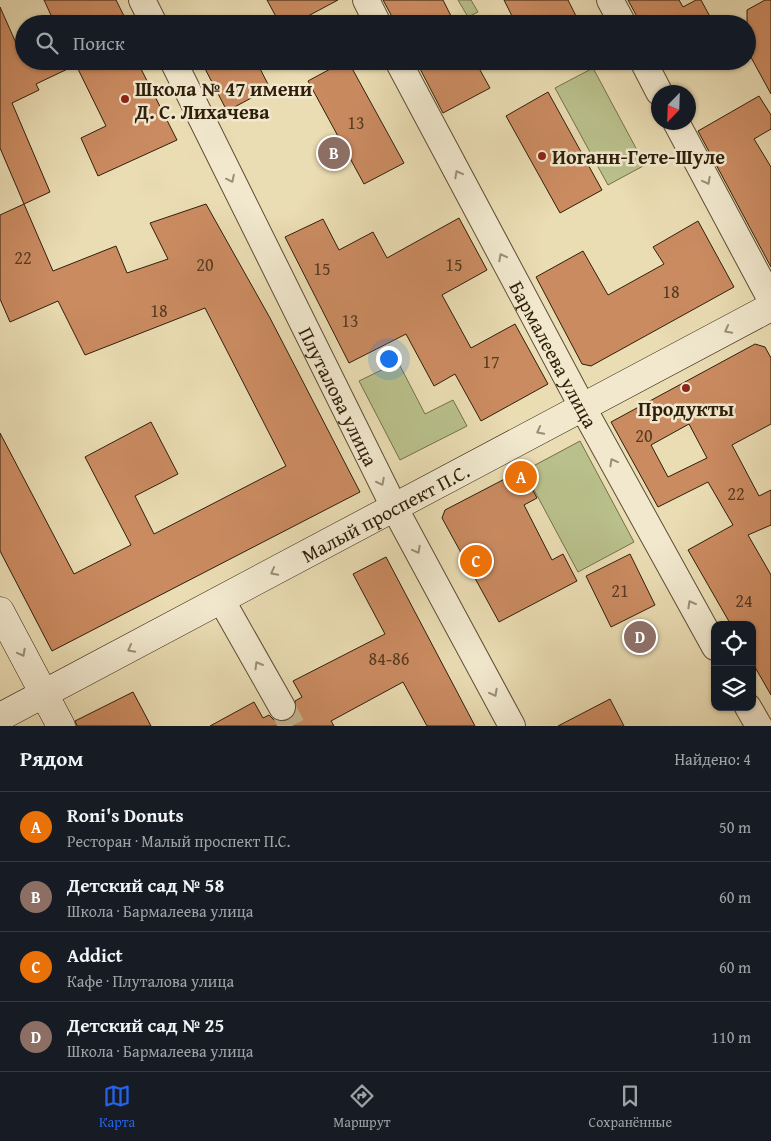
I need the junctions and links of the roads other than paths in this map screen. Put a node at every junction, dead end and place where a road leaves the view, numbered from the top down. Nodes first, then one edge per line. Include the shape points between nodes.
1 (142, 0) edge
2 (366, 0) edge
3 (610, 0) edge
4 (150, 15) edge
5 (374, 15) edge
6 (618, 15) edge
7 (176, 70) edge
8 (403, 70) edge
9 (648, 70) edge
10 (655, 85) edge
11 (680, 130) edge
12 (771, 300) edge
13 (771, 307) edge
14 (583, 408) junction
15 (394, 507) junction
16 (222, 601) junction
17 (0, 611) edge
18 (711, 639) edge
19 (45, 695) junction
20 (282, 708) tunnel mouth
21 (750, 711) edge
22 (0, 717) edge
23 (61, 726) edge
24 (512, 726) edge
25 (759, 726) edge

1 - 4 street
2 - 5 street
3 - 6 street
7 -> 15 street, Плуталова улица
14 -> 8 street, Бармалеева улица
9 - 10 street
11 -> 12 street
13 -> 14 street, Малый проспект П.С.
14 -> 15 street, Малый проспект П.С.
18 -> 14 street, Бармалеева улица
15 -> 16 street, Малый проспект П.С.
15 -> 24 street, Плуталова улица
16 -> 19 street, Малый проспект П.С.
20 -> 16 street
17 -> 19 street
19 - 22 street, Малый проспект П.С.
19 - 23 street
21 - 25 street

